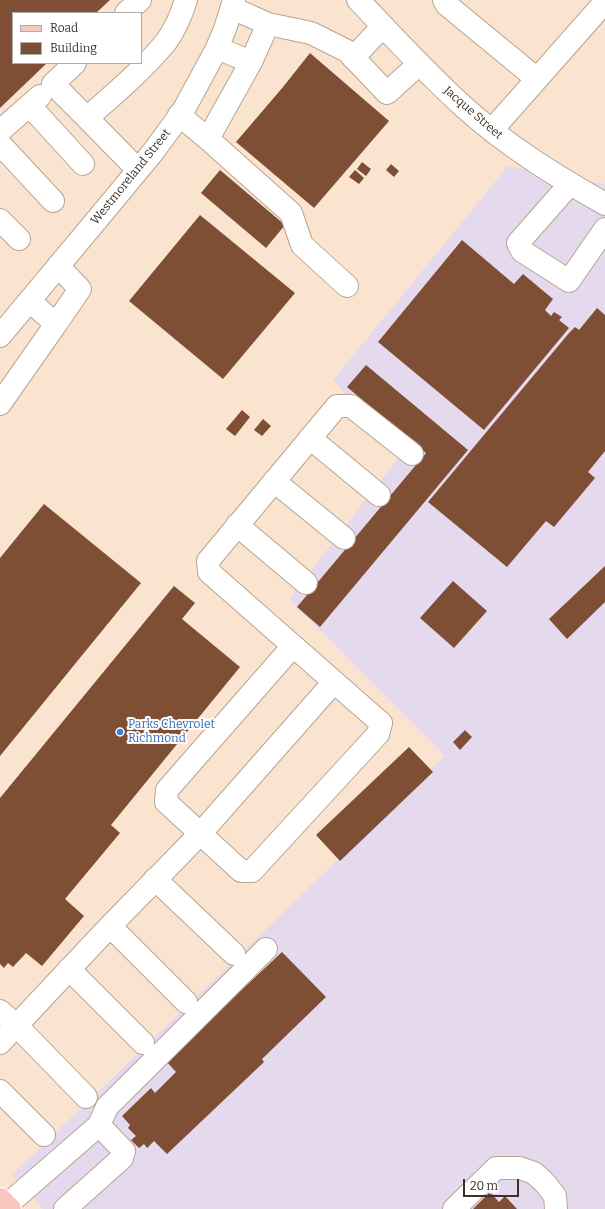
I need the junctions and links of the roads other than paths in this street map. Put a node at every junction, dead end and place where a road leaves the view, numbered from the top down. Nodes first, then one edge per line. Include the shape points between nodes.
1 (140, 0) edge
2 (186, 0) edge
3 (358, 0) edge
4 (444, 0) edge
5 (605, 2) edge
6 (233, 4) edge
7 (127, 12) edge
8 (268, 24) junction
9 (383, 26) junction
10 (217, 48) junction
11 (353, 58) junction
12 (251, 62) junction
13 (74, 64) edge
14 (419, 64) junction
15 (537, 79) junction
16 (52, 84) junction
17 (30, 106) junction
18 (179, 116) junction
19 (87, 118) junction
20 (492, 130) junction
21 (0, 131) edge
22 (208, 139) junction
23 (0, 144) edge
24 (83, 164) dead end
25 (138, 170) junction
26 (570, 184) junction
27 (53, 201) dead end
28 (605, 204) edge
29 (0, 220) edge
30 (605, 229) edge
31 (19, 239) dead end
32 (58, 266) junction
33 (347, 286) dead end
34 (30, 301) junction
35 (56, 324) junction
36 (0, 336) edge
37 (0, 404) edge
38 (310, 438) junction
39 (412, 454) dead end
40 (274, 481) junction
41 (379, 495) dead end
42 (237, 525) junction
43 (344, 538) dead end
44 (306, 583) dead end
45 (293, 646) junction
46 (334, 682) junction
47 (200, 834) junction
48 (155, 879) junction
49 (110, 926) junction
50 (266, 949) dead end
51 (234, 954) dead end
52 (69, 969) junction
53 (186, 1002) dead end
54 (8, 1018) edge
55 (0, 1043) edge
56 (143, 1043) dead end
57 (0, 1092) edge
58 (86, 1097) dead end
59 (99, 1126) junction
60 (44, 1135) dead end
61 (6, 1204) edge
62 (65, 1209) edge
63 (454, 1209) edge
64 (556, 1209) edge

1 - 7 street
2 - 19 street via 166,41
3 - 9 street, Jacque Street
4 - 15 street
5 - 15 street
6 - 8 street
6 - 10 street, Westmoreland Street
8 - 11 street via 311,34 346,51
8 - 12 street
9 - 11 street
9 - 14 street, Jacque Street
10 - 12 street
10 - 18 street, Westmoreland Street
11 - 14 street via 387,92
12 - 22 street
13 - 16 street
14 - 20 street, Jacque Street via 465,109
15 - 20 street
16 - 17 street
16 - 19 street
17 - 21 street
17 - 24 street
18 - 22 street
18 - 25 street, Westmoreland Street
19 - 25 street
20 - 26 street, Jacque Street
22 - 33 street via 291,213 302,245
23 - 27 street
25 - 32 street, Westmoreland Street
26 - 28 street, Jacque Street
26 - 30 street via 518,243 522,251 569,281
29 - 31 street
32 - 34 street, Westmoreland Street
32 - 35 street via 80,289
34 - 35 street
34 - 36 street, Westmoreland Street
35 - 37 street
38 - 39 street via 337,406 351,406
38 - 40 street
38 - 41 street
40 - 42 street
40 - 43 street
42 - 44 street
42 - 45 street via 208,561 209,572
45 - 46 street
45 - 47 street via 166,790 166,802
46 - 47 street
46 - 47 street via 381,723 378,734 252,871 241,871
47 - 48 street
48 - 49 street
48 - 51 street
49 - 52 street
49 - 53 street
50 - 59 street via 107,1106
52 - 54 street
52 - 56 street
54 - 55 street
54 - 58 street
57 - 60 street
59 - 61 street
59 - 62 street via 124,1151 122,1158
63 - 64 street via 496,1168 520,1168 534,1173 545,1183 555,1196

